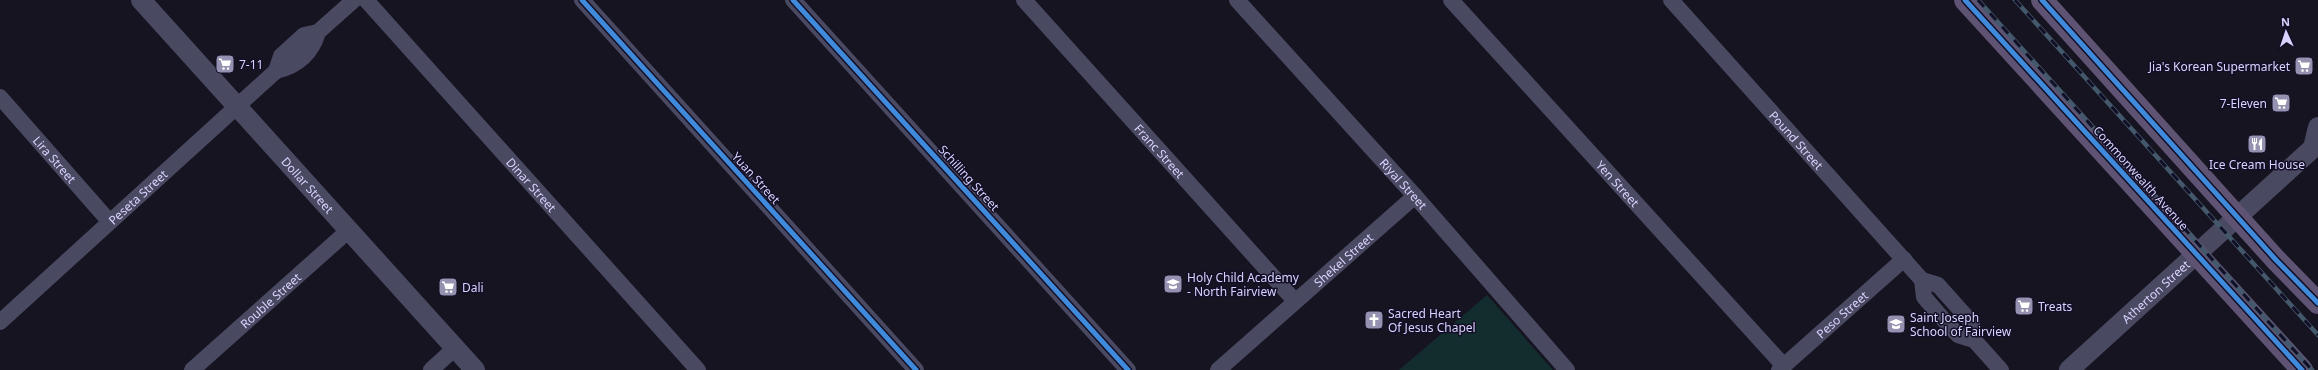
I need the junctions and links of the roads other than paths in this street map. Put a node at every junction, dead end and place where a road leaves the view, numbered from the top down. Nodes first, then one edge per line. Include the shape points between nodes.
1 (141, 0) edge
2 (354, 0) edge
3 (366, 0) edge
4 (582, 0) edge
5 (793, 0) edge
6 (1024, 0) edge
7 (1237, 0) edge
8 (1452, 0) edge
9 (1671, 0) edge
10 (1965, 0) edge
11 (2042, 0) edge
12 (0, 97) edge
13 (236, 106) junction
14 (2318, 127) edge
15 (2316, 148) edge
16 (1415, 196) junction
17 (2237, 217) junction
18 (109, 221) junction
19 (349, 230) junction
20 (2196, 254) junction
21 (1904, 259) junction
22 (1295, 301) junction
23 (2318, 303) edge
24 (0, 322) edge
25 (455, 348) junction
26 (1782, 368) edge
27 (192, 370) edge
28 (431, 370) edge
29 (475, 370) edge
30 (698, 370) edge
31 (916, 370) edge
32 (1128, 370) edge
33 (1218, 370) edge
34 (1567, 370) edge
35 (2001, 370) edge
36 (2069, 370) edge
37 (2302, 370) edge

1 - 13 street, Dollar Street
2 - 13 street, Peseta Street via 318,32 304,35 281,56 276,71
3 - 30 street, Dinar Street
4 - 31 street, Yuan Street
5 - 32 street, Schilling Street
6 - 22 street, Franc Street
7 - 16 street, Riyal Street
8 - 26 street, Yen Street
9 - 21 street, Pound Street
10 - 20 main road, Commonwealth Avenue
11 - 17 main road
12 - 18 street, Lira Street
13 - 18 street, Peseta Street
13 - 19 street, Dollar Street
14 - 15 street, Atherton Street
15 - 17 street, Atherton Street
16 - 22 street, Shekel Street
16 - 34 street, Riyal Street
17 - 20 street, Atherton Street
17 - 23 main road
18 - 24 street, Peseta Street
19 - 25 street, Dollar Street
19 - 27 street, Rouble Street
20 - 36 street, Atherton Street
20 - 37 main road, Commonwealth Avenue
21 - 26 street, Peso Street
21 - 35 street, Pound Street via 1922,280 1924,297 1943,319 1958,335 1974,340
22 - 33 street, Shekel Street
25 - 28 street
25 - 29 street, Dollar Street

